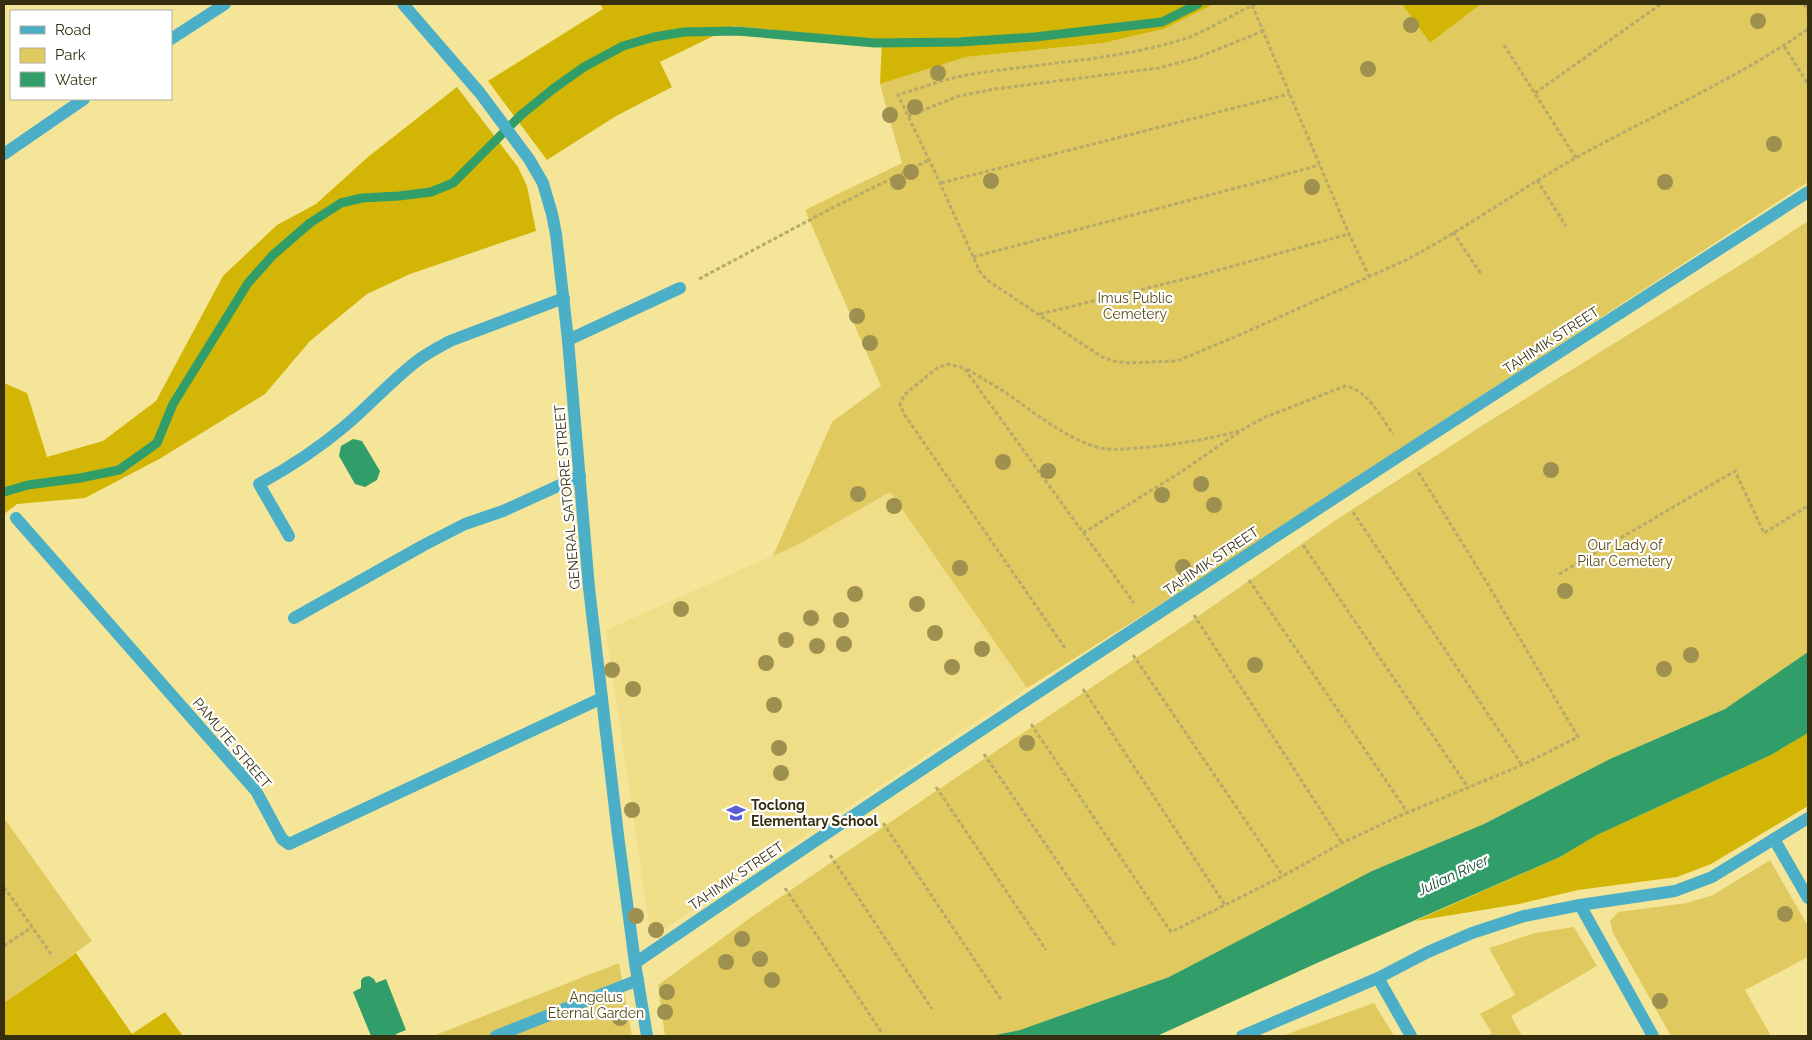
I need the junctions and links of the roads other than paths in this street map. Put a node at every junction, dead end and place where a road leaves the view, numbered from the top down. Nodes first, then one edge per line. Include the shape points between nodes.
1 (225, 4) edge
2 (403, 4) edge
3 (172, 39) edge
4 (83, 100) edge
5 (4, 154) edge
6 (1808, 192) edge
7 (680, 288) road end
8 (564, 298) junction
9 (568, 340) junction
10 (580, 476) junction
11 (16, 518) dead end
12 (289, 536) dead end
13 (294, 618) dead end
14 (602, 698) junction
15 (1808, 818) edge
16 (1774, 839) junction
17 (1808, 898) edge
18 (1580, 905) junction
19 (635, 963) junction
20 (1378, 978) junction
21 (638, 980) junction
22 (496, 1036) edge
23 (647, 1036) edge
24 (1242, 1036) edge
25 (1411, 1036) edge
26 (1653, 1036) edge

1 - 3 street
2 - 8 street, GENERAL SATORRE STREET via 480,93 543,183 552,214
4 - 5 street
6 - 19 street, TAHIMIK STREET via 1237,561
7 - 9 street
8 - 9 street, GENERAL SATORRE STREET
8 - 12 street via 450,341 433,351 416,362 346,426 259,484
9 - 10 street, GENERAL SATORRE STREET
10 - 13 street via 503,511 465,524
10 - 14 street, GENERAL SATORRE STREET
11 - 14 street, PAMUTE STREET via 256,791 282,839 289,844
14 - 19 street, GENERAL SATORRE STREET
15 - 16 street
16 - 17 street
16 - 18 street via 1712,877 1675,891
18 - 20 street via 1524,916 1472,933
18 - 26 street
19 - 21 street, GENERAL SATORRE STREET
20 - 24 street
20 - 25 street
21 - 22 street
21 - 23 street, GENERAL SATORRE STREET

